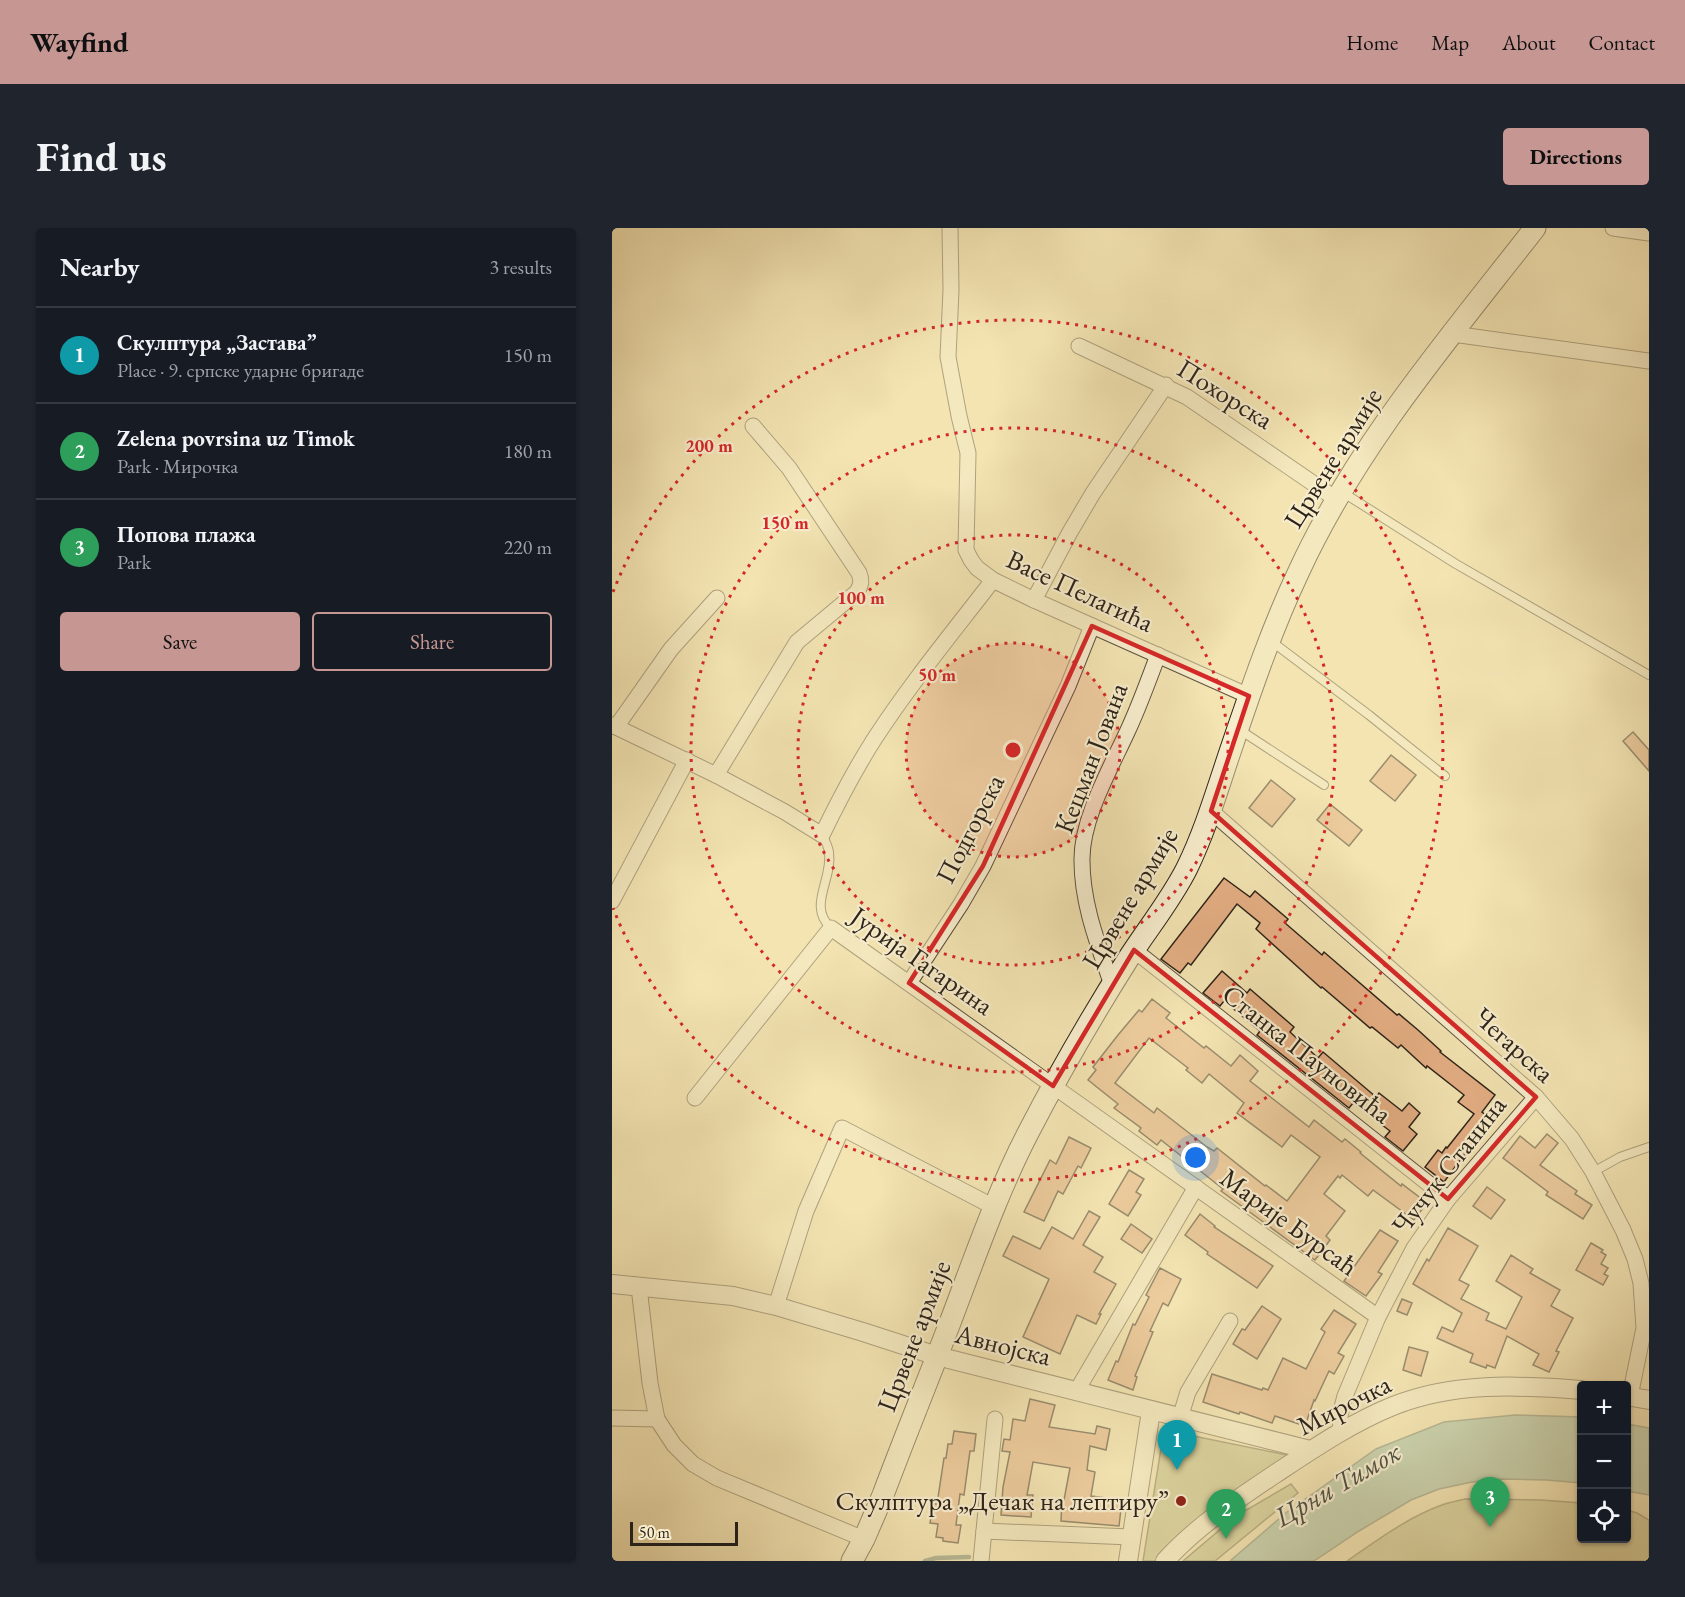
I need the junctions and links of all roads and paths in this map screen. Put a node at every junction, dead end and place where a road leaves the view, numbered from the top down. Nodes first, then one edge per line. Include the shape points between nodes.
1 (950, 228) edge
2 (1535, 228) edge
3 (1613, 228) edge
4 (1649, 233) edge
5 (1453, 334) junction
6 (1079, 346) dead end
7 (1649, 361) edge
8 (1166, 386) junction
9 (753, 426) dead end
10 (1338, 495) junction
11 (993, 580) junction
12 (717, 598) dead end
13 (1034, 600) junction
14 (1092, 626) junction
15 (1270, 640) junction
16 (1158, 655) junction
17 (1649, 675) edge
18 (1249, 696) junction
19 (614, 726) edge
20 (1238, 728) junction
21 (687, 760) junction
22 (716, 775) junction
23 (1446, 776) dead end
24 (1324, 785) dead end
25 (1210, 811) junction
26 (822, 835) junction
27 (612, 901) edge
28 (831, 928) junction
29 (1134, 950) junction
30 (909, 983) junction
31 (1112, 985) junction
32 (1053, 1086) junction
33 (1536, 1097) junction
34 (695, 1098) dead end
35 (1649, 1147) edge
36 (1593, 1172) junction
37 (1196, 1187) junction
38 (1448, 1199) junction
39 (994, 1207) junction
40 (612, 1284) edge
41 (639, 1287) junction
42 (776, 1306) junction
43 (1378, 1317) junction
44 (1230, 1321) dead end
45 (1646, 1328) edge
46 (937, 1356) junction
47 (1631, 1385) edge
48 (1577, 1390) edge
49 (1076, 1392) junction
50 (1631, 1397) edge
51 (1649, 1400) edge
52 (1151, 1411) junction
53 (612, 1418) edge
54 (1180, 1418) junction
55 (657, 1419) junction
56 (995, 1419) dead end
57 (1341, 1432) junction
58 (1310, 1450) junction
59 (984, 1531) junction
60 (1131, 1537) junction
61 (864, 1539) junction
62 (852, 1561) edge
63 (981, 1561) edge
64 (1128, 1561) edge
65 (1165, 1561) edge

1 - 11 street, Васе Пелагића via 948,357 968,453 966,550 977,568
2 - 5 main road, Црвене армије
3 - 4 street
5 - 7 street
5 - 10 main road, Црвене армије
6 - 8 street, Похорска
8 - 10 street, Похорска
8 - 13 street via 1093,493
9 - 22 street via 789,468 861,580 857,592 797,642
10 - 15 main road, Црвене армије via 1298,573
10 - 17 lane
11 - 13 street, Васе Пелагића
11 - 26 street via 875,738
12 - 19 street via 671,649
13 - 14 street, Васе Пелагића
14 - 16 street, Васе Пелагића
14 - 30 street, Подгорска via 1068,687 983,866
15 - 18 main road, Црвене армије
15 - 23 lane
16 - 18 street, Васе Пелагића
16 - 31 street, Кецман Јована via 1083,839 1084,893
18 - 20 main road, Црвене армије
19 - 21 street
20 - 24 lane
20 - 25 main road, Црвене армије
21 - 22 street
21 - 27 street
22 - 26 street
25 - 29 main road, Црвене армије via 1183,875
25 - 33 street, Чегарска
26 - 28 lane, Јурија Гагарина via 830,855 819,905
28 - 30 street, Јурија Гагарина
28 - 34 street
29 - 31 main road, Црвене армије
29 - 38 street, Станка Пауновића
30 - 32 street, Јурија Гагарина
31 - 32 main road, Црвене армије
32 - 37 street, Марије Бурсаћ
32 - 39 main road, Црвене армије
33 - 36 street, Чегарска via 1572,1139
33 - 38 street, Чучук Станина
35 - 36 lane
36 - 45 street, Чегарска via 1635,1259
37 - 43 street, Марије Бурсаћ
37 - 49 street
38 - 43 street, Чучук Станина via 1414,1248
39 - 42 street via 842,1128 806,1211
39 - 46 main road, Црвене армије
40 - 41 street, Авнојска
41 - 42 street, Авнојска via 733,1296
41 - 55 street
42 - 46 street, Авнојска
43 - 57 street, Чучук Станина via 1345,1396
44 - 54 street via 1188,1392
45 - 47 street, Чегарска
46 - 49 street, Авнојска
46 - 61 main road, Црвене армије
48 - 57 street, Мирочка via 1501,1386 1431,1394 1393,1406
49 - 52 street, Авнојска
50 - 51 street
52 - 54 street, Авнојска
52 - 60 street
53 - 55 street
54 - 58 street, Авнојска
55 - 61 street via 693,1464 717,1478
56 - 59 street
57 - 58 street, Мирочка
58 - 65 street, Мирочка via 1232,1503
59 - 60 street
59 - 63 street
60 - 64 street
61 - 62 main road, Црвене армије

